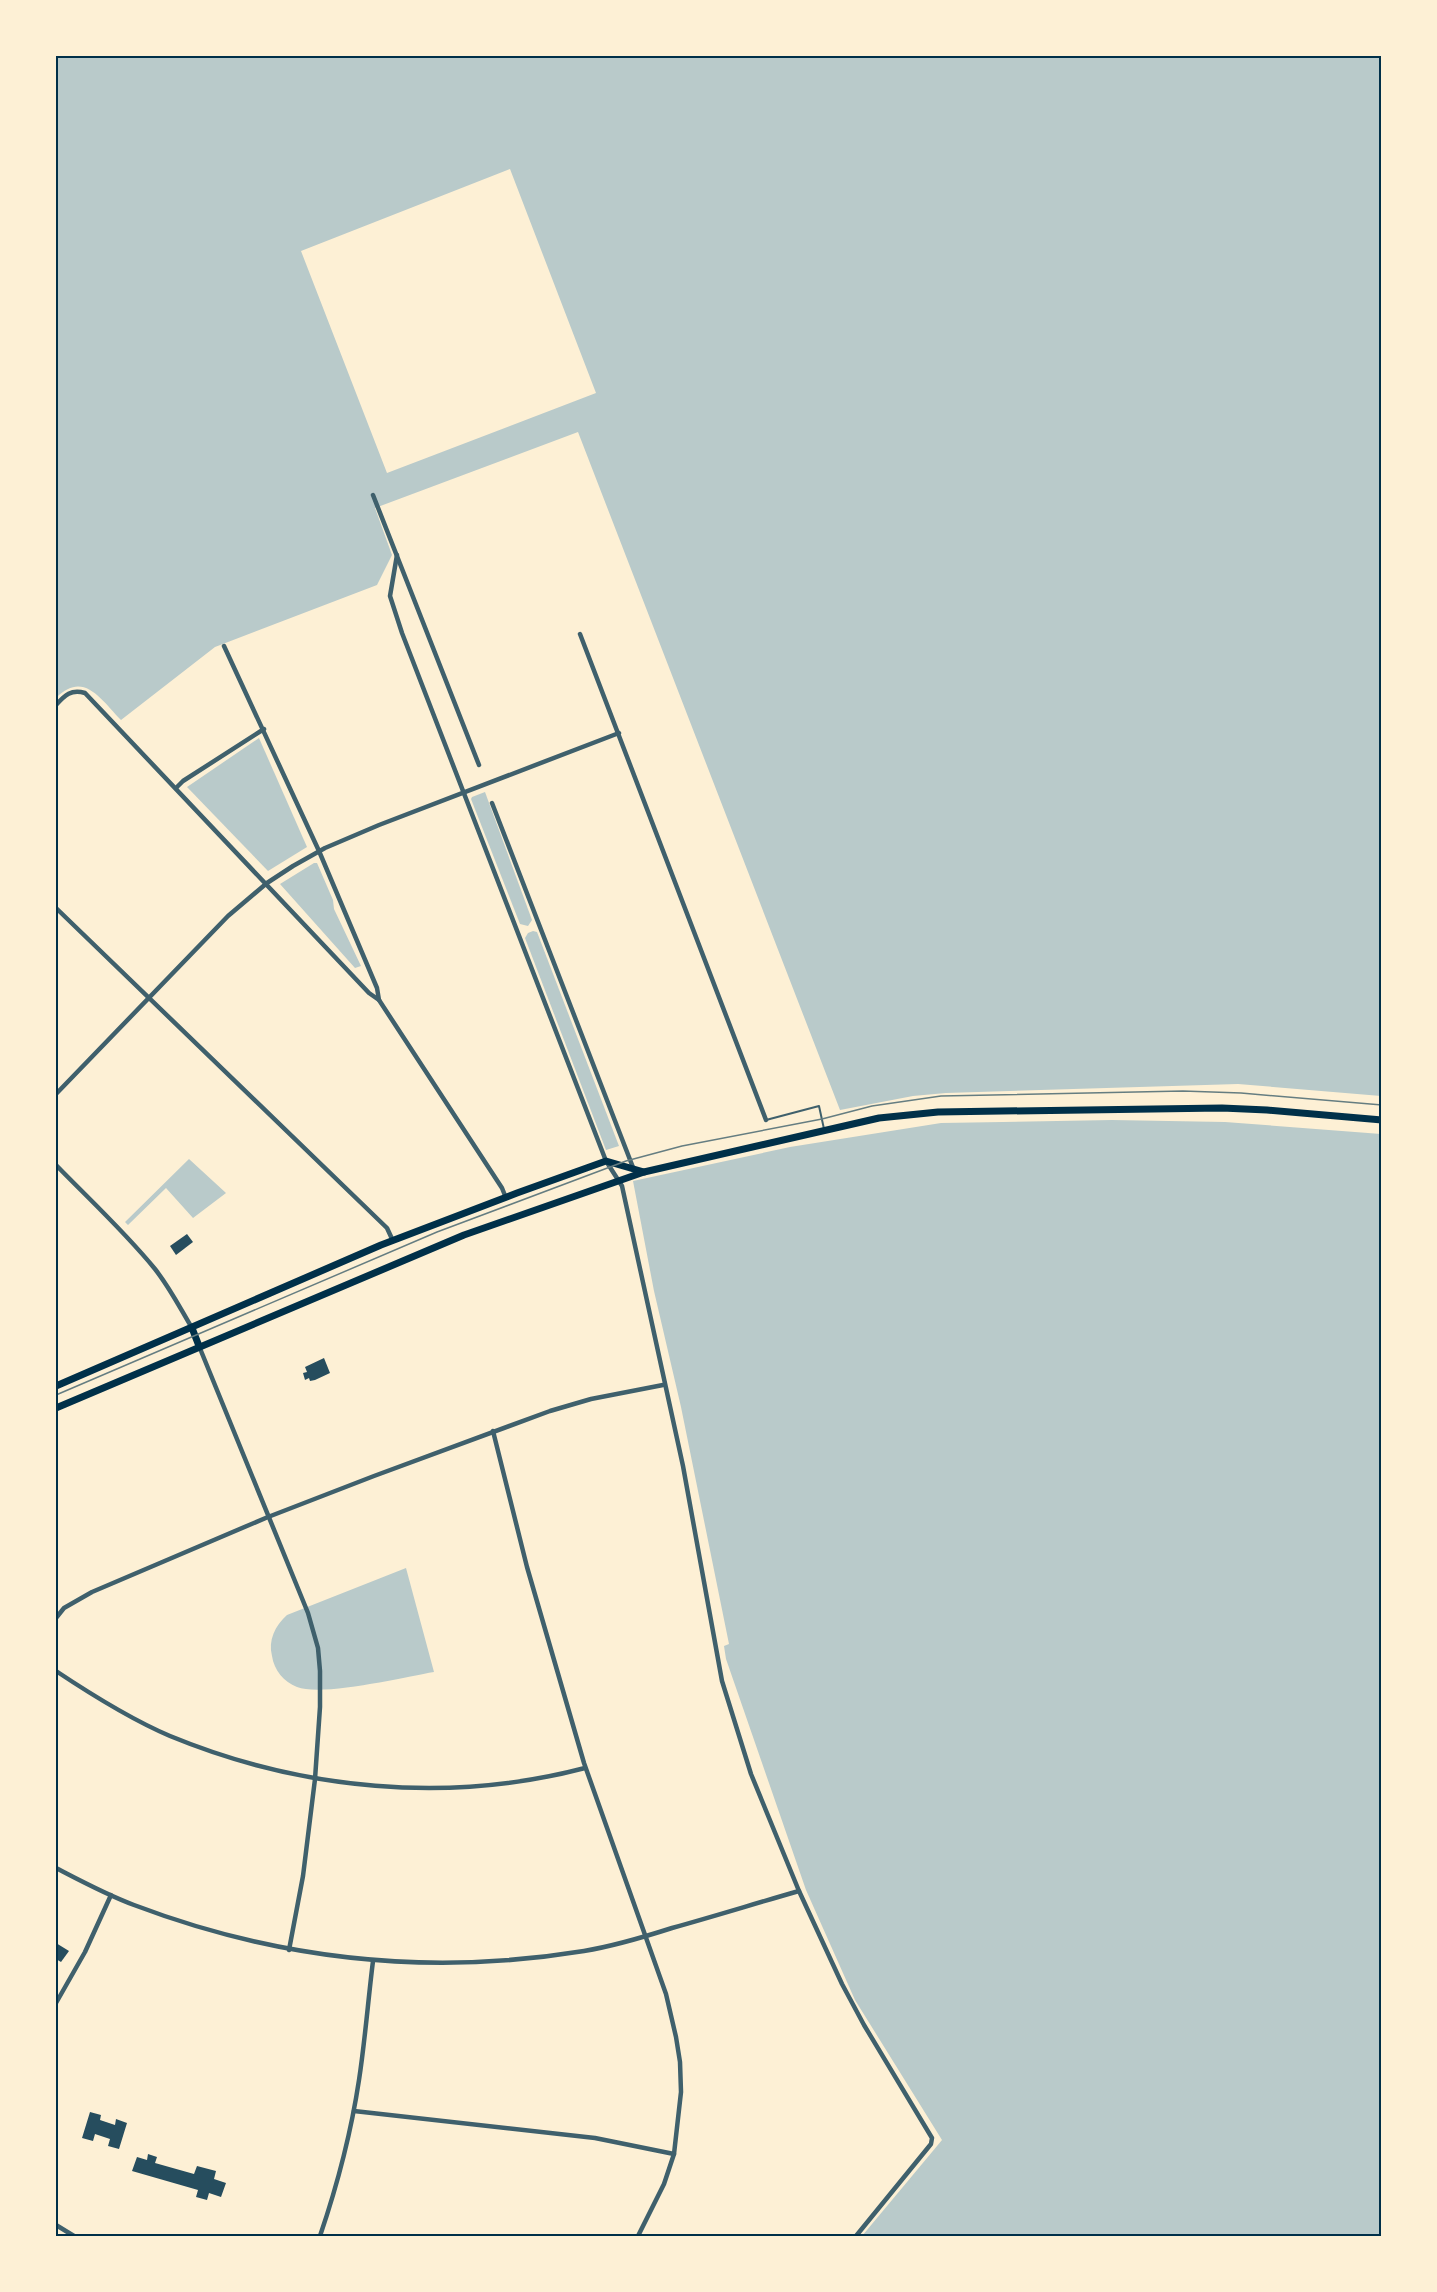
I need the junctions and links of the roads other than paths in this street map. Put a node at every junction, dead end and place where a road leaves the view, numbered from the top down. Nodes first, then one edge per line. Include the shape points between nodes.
1 (373, 495) dead end
2 (397, 555) junction
3 (580, 634) dead end
4 (224, 646) dead end
5 (56, 705) edge
6 (264, 729) junction
7 (618, 733) junction
8 (479, 765) dead end
9 (176, 788) junction
10 (465, 792) junction
11 (492, 803) dead end
12 (319, 851) junction
13 (267, 883) junction
14 (56, 908) edge
15 (148, 998) junction
16 (379, 1000) junction
17 (56, 1094) edge
18 (766, 1120) joint
19 (1382, 1120) edge
20 (824, 1129) junction
21 (606, 1161) junction
22 (56, 1165) edge
23 (635, 1172) junction
24 (618, 1180) junction
25 (506, 1198) junction
26 (393, 1240) junction
27 (192, 1328) junction
28 (200, 1346) junction
29 (663, 1385) junction
30 (56, 1386) edge
31 (56, 1408) edge
32 (493, 1431) junction
33 (268, 1517) junction
34 (56, 1618) edge
35 (56, 1671) edge
36 (585, 1768) junction
37 (315, 1779) junction
38 (56, 1868) edge
39 (799, 1891) junction
40 (111, 1895) junction
41 (644, 1936) junction
42 (289, 1950) junction
43 (373, 1961) junction
44 (56, 2003) edge
45 (354, 2111) junction
46 (674, 2154) junction
47 (56, 2225) edge
48 (74, 2236) edge
49 (320, 2236) edge
50 (638, 2236) edge
51 (856, 2236) edge

1 - 2 street
2 - 8 street
2 - 10 street via 390,596
3 - 7 street
4 - 6 street
5 - 9 street via 68,693 86,693
6 - 9 street
6 - 12 street
7 - 10 street
7 - 18 street
9 - 13 street
10 - 12 street
10 - 21 street
11 - 23 street
12 - 13 street
12 - 16 street
13 - 15 street via 228,916
13 - 16 street
14 - 15 street
15 - 17 street
15 - 26 street via 387,1228
16 - 25 street
18 - 20 lane via 819,1106
19 - 20 main road via 1222,1108 938,1112
20 - 23 main road
21 - 23 main road
21 - 24 street
21 - 25 main road
22 - 27 street via 130,1239 178,1301
23 - 24 main road
24 - 28 main road via 464,1235
24 - 29 street
25 - 26 main road
26 - 27 main road
27 - 28 main road
27 - 30 main road
28 - 31 main road
28 - 33 street
29 - 32 street via 591,1400
29 - 39 street via 685,1476 722,1681 751,1774
32 - 33 street
32 - 36 street via 527,1567
33 - 34 street via 93,1592 64,1608
33 - 37 street via 308,1613 318,1648 321,1696
35 - 37 street via 96,1698 169,1736 236,1760
36 - 37 street via 518,1782 453,1788 382,1787
36 - 41 street
37 - 42 street
38 - 40 street
39 - 41 street
39 - 51 street via 864,2025 932,2138
40 - 42 street via 196,1927
40 - 44 street
41 - 43 street via 586,1951 527,1958 460,1964
41 - 46 street via 672,2016 680,2062
42 - 43 street
43 - 45 street
45 - 46 street via 595,2138
45 - 49 street
46 - 50 street
47 - 48 street

